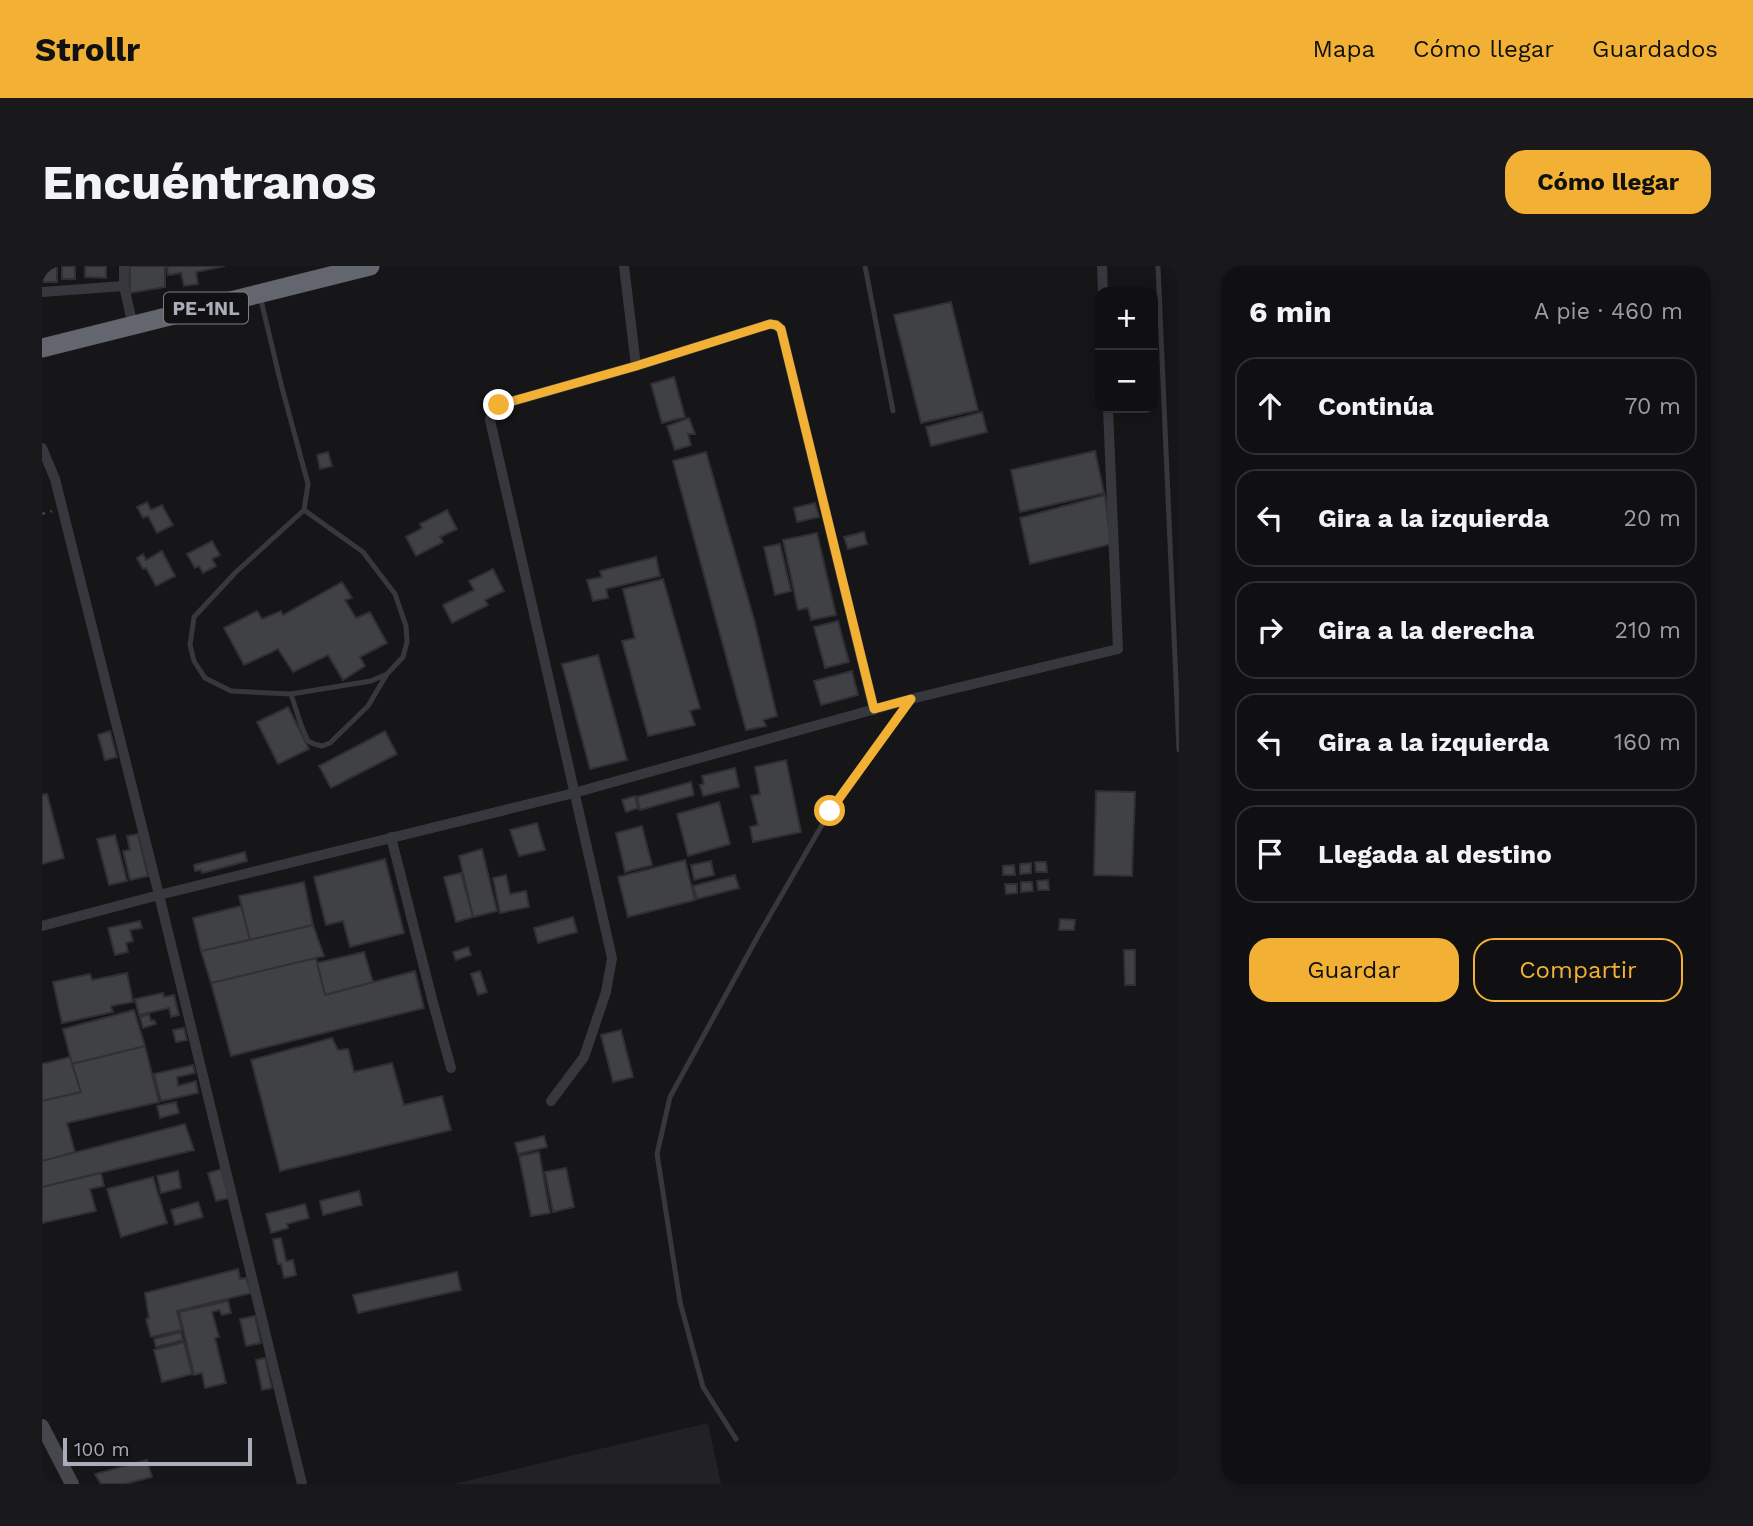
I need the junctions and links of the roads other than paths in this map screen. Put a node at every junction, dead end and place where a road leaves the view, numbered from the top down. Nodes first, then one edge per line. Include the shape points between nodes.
1 (124, 266) edge
2 (370, 266) edge
3 (624, 266) edge
4 (865, 266) edge
5 (1102, 266) edge
6 (1158, 266) edge
7 (124, 286) junction
8 (1103, 287) edge
9 (42, 292) edge
10 (260, 295) junction
11 (133, 326) junction
12 (42, 348) edge
13 (636, 366) junction
14 (893, 411) dead end
15 (1108, 413) edge
16 (42, 448) edge
17 (55, 479) junction
18 (42, 482) edge
19 (304, 510) junction
20 (387, 674) junction
21 (291, 694) junction
22 (911, 699) junction
23 (874, 709) junction
24 (1178, 726) edge
25 (1179, 750) edge
26 (574, 793) junction
27 (391, 837) junction
28 (159, 895) junction
29 (42, 926) edge
30 (451, 1068) dead end
31 (551, 1101) dead end
32 (42, 1426) edge
33 (736, 1439) dead end
34 (72, 1484) edge
35 (302, 1484) edge

1 - 7 street
2 - 10 highway, PE-1NL
3 - 13 street
4 - 14 lane
5 - 8 street
6 - 24 lane
7 - 9 street
7 - 11 street
10 - 11 highway, PE-1NL
10 - 19 lane via 307,484
11 - 12 highway, PE-1NL
13 - 23 street via 770,324 781,329
13 - 26 street via 499,405 492,412
15 - 22 street via 1118,649
16 - 17 street
17 - 18 street
17 - 28 street
19 - 20 lane via 363,552 395,594 407,626 407,642 403,657
19 - 21 lane via 194,617 190,645 205,678 231,691
20 - 21 lane via 371,681
20 - 21 lane via 368,706 322,746 308,741
22 - 23 street
22 - 33 lane via 830,811 670,1097 657,1154 680,1302 703,1387
23 - 26 street
24 - 25 lane
26 - 27 street
26 - 31 street via 612,958 606,992 583,1057
27 - 28 street
27 - 30 street
28 - 29 street
28 - 35 street
32 - 34 street

